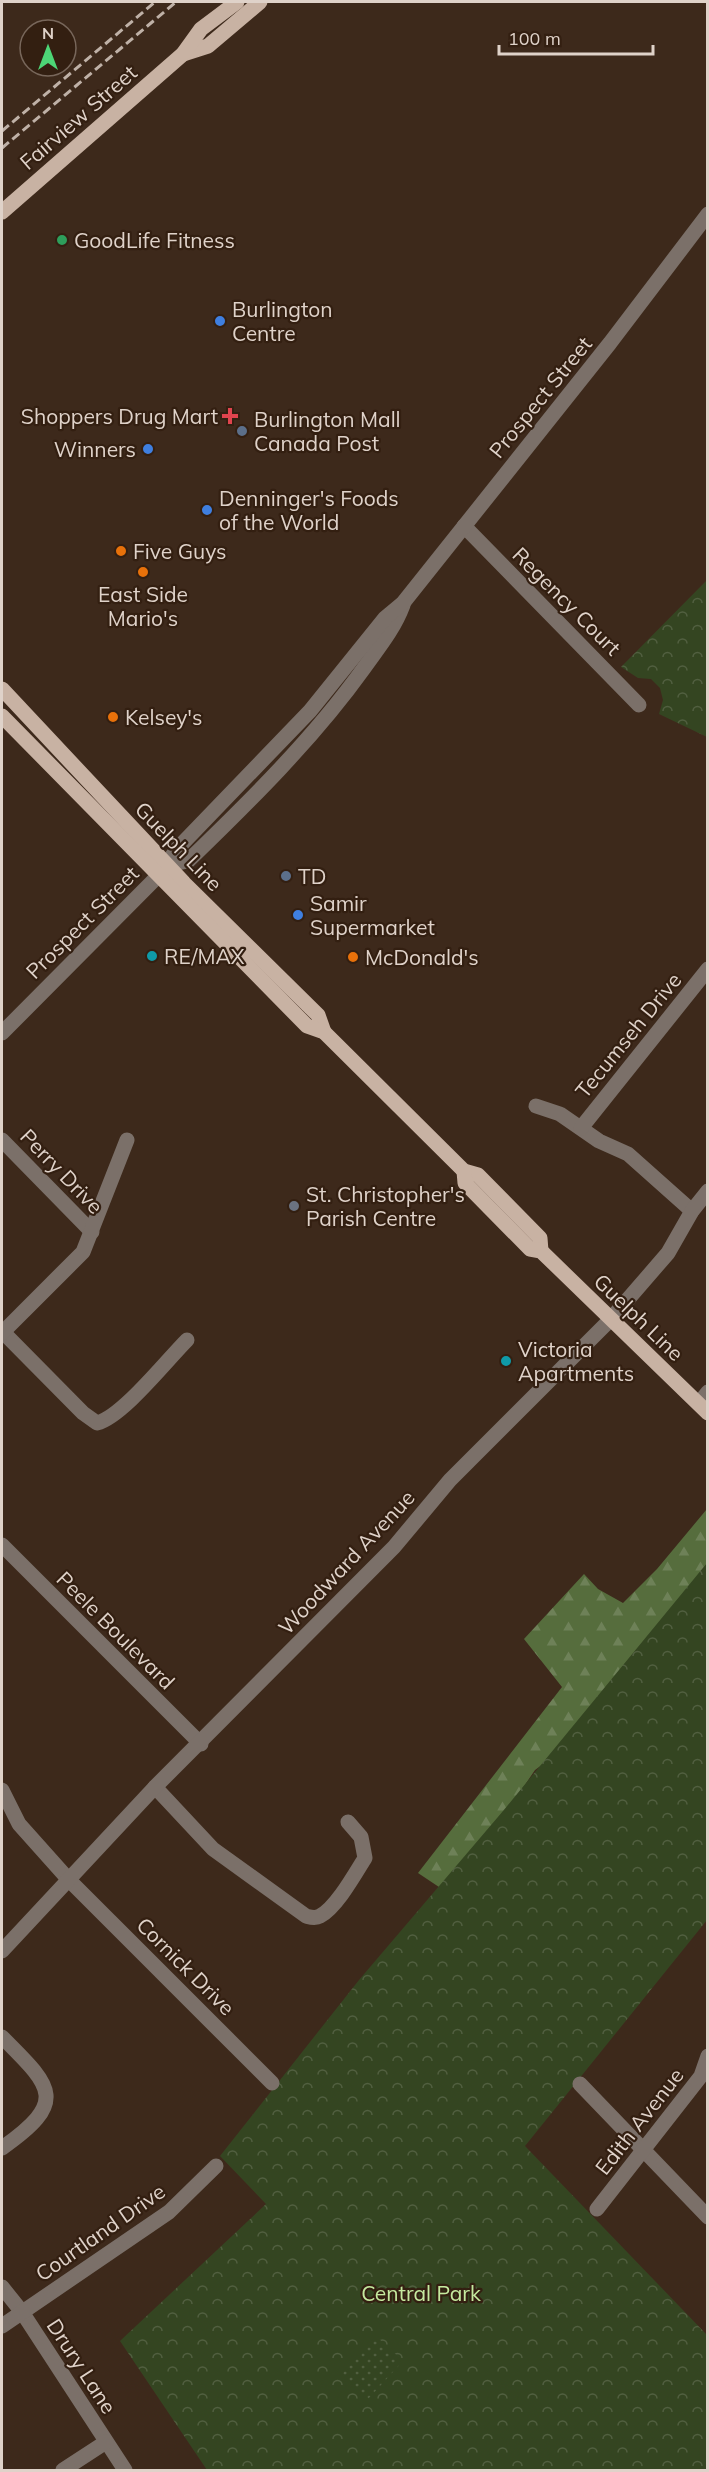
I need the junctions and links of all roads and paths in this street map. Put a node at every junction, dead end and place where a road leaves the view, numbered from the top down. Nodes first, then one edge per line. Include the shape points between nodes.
1 (237, 2) edge
2 (260, 2) edge
3 (183, 54) junction
4 (2, 212) edge
5 (708, 214) edge
6 (464, 526) junction
7 (2, 689) edge
8 (639, 705) dead end
9 (2, 716) edge
10 (163, 871) junction
11 (708, 969) edge
12 (2, 1033) edge
13 (536, 1106) dead end
14 (581, 1128) junction
15 (2, 1140) edge
16 (127, 1140) dead end
17 (708, 1191) edge
18 (692, 1211) junction
19 (93, 1233) junction
20 (610, 1320) junction
21 (2, 1332) edge
22 (187, 1340) dead end
23 (705, 1403) edge
24 (2, 1545) edge
25 (201, 1744) junction
26 (155, 1787) junction
27 (2, 1790) edge
28 (348, 1822) dead end
29 (69, 1880) junction
30 (2, 1951) edge
31 (2, 2037) edge
32 (708, 2056) edge
33 (272, 2083) dead end
34 (580, 2084) dead end
35 (2, 2148) edge
36 (643, 2152) junction
37 (216, 2166) dead end
38 (597, 2209) dead end
39 (708, 2217) edge
40 (2, 2287) edge
41 (22, 2312) junction
42 (2, 2326) edge
43 (106, 2442) junction
44 (63, 2470) edge
45 (125, 2470) edge

1 - 3 main road, Fairview Street via 201,29
2 - 3 main road, Fairview Street via 207,46
3 - 4 main road, Fairview Street
5 - 6 street, Prospect Street
6 - 8 street, Regency Court
6 - 10 street, Prospect Street via 403,603 389,633 353,684 305,742 188,861
7 - 10 main road, Guelph Line
9 - 10 main road, Guelph Line
10 - 12 street, Prospect Street
10 - 20 main road, Guelph Line via 318,1015 324,1032 464,1171 465,1183 530,1249 541,1251
11 - 14 street, Tecumseh Drive
13 - 14 street via 560,1114
14 - 18 street via 628,1154
15 - 19 street, Perry Drive
16 - 19 street
17 - 18 street, Woodward Avenue
18 - 20 street, Woodward Avenue via 668,1252
19 - 21 street via 83,1252
20 - 23 main road, Guelph Line
20 - 25 street, Woodward Avenue via 455,1475 393,1547
21 - 22 street via 97,1423 108,1420
24 - 25 street, Peele Boulevard
25 - 26 street, Woodward Avenue
26 - 28 street via 213,1849 313,1918 321,1916 348,1885 365,1858 361,1837
26 - 29 street, Woodward Avenue
27 - 29 street, Cornick Drive via 19,1824
29 - 30 street, Woodward Avenue
29 - 33 street, Cornick Drive
31 - 35 street via 40,2075 46,2090 42,2114
32 - 36 street, Edith Avenue via 701,2076
34 - 36 street
36 - 38 street, Edith Avenue
36 - 39 street
37 - 41 street, Courtland Drive via 170,2212
40 - 41 street, Drury Lane
41 - 42 street, Courtland Drive
41 - 43 street, Drury Lane
43 - 44 street
43 - 45 street, Drury Lane

